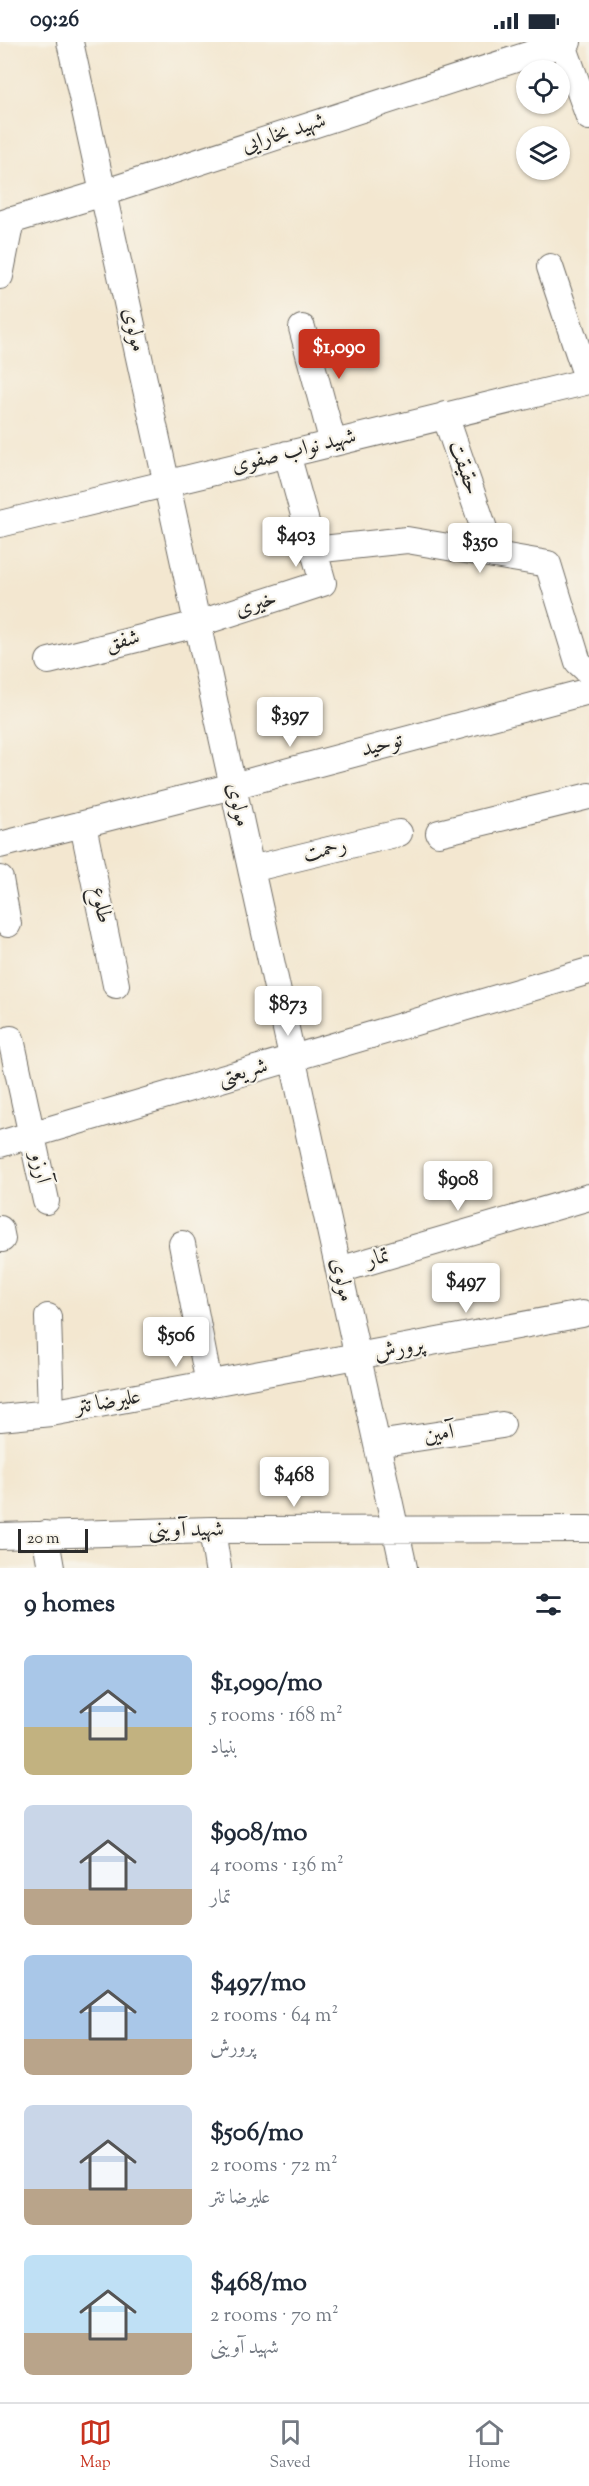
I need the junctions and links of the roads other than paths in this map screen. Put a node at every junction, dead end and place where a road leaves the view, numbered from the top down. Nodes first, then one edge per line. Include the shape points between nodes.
1 (70, 42) edge
2 (564, 42) edge
3 (589, 117) edge
4 (103, 193) junction
5 (6, 222) edge
6 (550, 267) dead end
7 (0, 276) edge
8 (302, 328) dead end
9 (589, 381) edge
10 (445, 415) junction
11 (333, 443) junction
12 (287, 454) junction
13 (166, 483) junction
14 (0, 524) edge
15 (313, 550) junction
16 (493, 555) junction
17 (197, 624) junction
18 (49, 661) dead end
19 (589, 672) edge
20 (589, 691) edge
21 (233, 786) junction
22 (589, 796) edge
23 (83, 825) junction
24 (399, 833) dead end
25 (439, 833) dead end
26 (0, 845) edge
27 (251, 869) junction
28 (0, 879) edge
29 (8, 924) dead end
30 (589, 971) edge
31 (116, 985) dead end
32 (11, 1039) dead end
33 (291, 1059) junction
34 (32, 1135) junction
35 (0, 1144) edge
36 (589, 1197) edge
37 (46, 1201) dead end
38 (182, 1244) dead end
39 (339, 1270) junction
40 (582, 1314) dead end
41 (48, 1317) dead end
42 (358, 1358) junction
43 (209, 1384) junction
44 (51, 1413) junction
45 (0, 1418) edge
46 (502, 1425) dead end
47 (377, 1444) junction
48 (589, 1529) edge
49 (212, 1530) junction
50 (396, 1530) junction
51 (45, 1534) junction
52 (0, 1536) edge
53 (51, 1568) edge
54 (218, 1568) edge
55 (404, 1568) edge

1 - 4 street, مولوی
2 - 3 street
2 - 4 street, شهید بخارایی
4 - 5 street, شهید بخارایی
4 - 13 street, مولوی
5 - 7 street
6 - 9 street
8 - 11 street
9 - 10 street, شهید نواب صفوی
10 - 11 street, شهید نواب صفوی
10 - 16 street, حقیقت
11 - 12 street, شهید نواب صفوی
12 - 13 street, شهید نواب صفوی
12 - 15 street, خیری
13 - 14 street, شهید نواب صفوی
13 - 17 street, مولوی
15 - 16 street via 407,540
15 - 17 street, خیری via 323,583
16 - 19 street via 548,564 578,662
17 - 18 street, شفق
17 - 21 street, مولوی
20 - 21 street, توحید
21 - 23 street, توحید
21 - 27 street, مولوی
22 - 25 street
23 - 26 street, توحید
23 - 31 street, طلوع
24 - 27 street, رحمت
27 - 33 street, مولوی
28 - 29 street
30 - 33 street, شریعتی
32 - 34 street, آرزو
33 - 34 street, شریعتی
33 - 39 street, مولوی
34 - 35 street, شریعتی
34 - 37 street, آرزو
36 - 39 street, تمار
38 - 43 street
39 - 42 street, مولوی
40 - 42 street, پرورش
41 - 44 street
42 - 43 street, علیرضا تتر
42 - 47 street, مولوی
43 - 44 street, علیرضا تتر
44 - 45 street, علیرضا تتر
46 - 47 street, آمین
47 - 50 street, مولوی
48 - 50 street, شهید آوینی
49 - 50 street, شهید آوینی
49 - 51 street, شهید آوینی
49 - 54 street
50 - 55 street, مولوی
51 - 52 street, شهید آوینی
51 - 53 street

